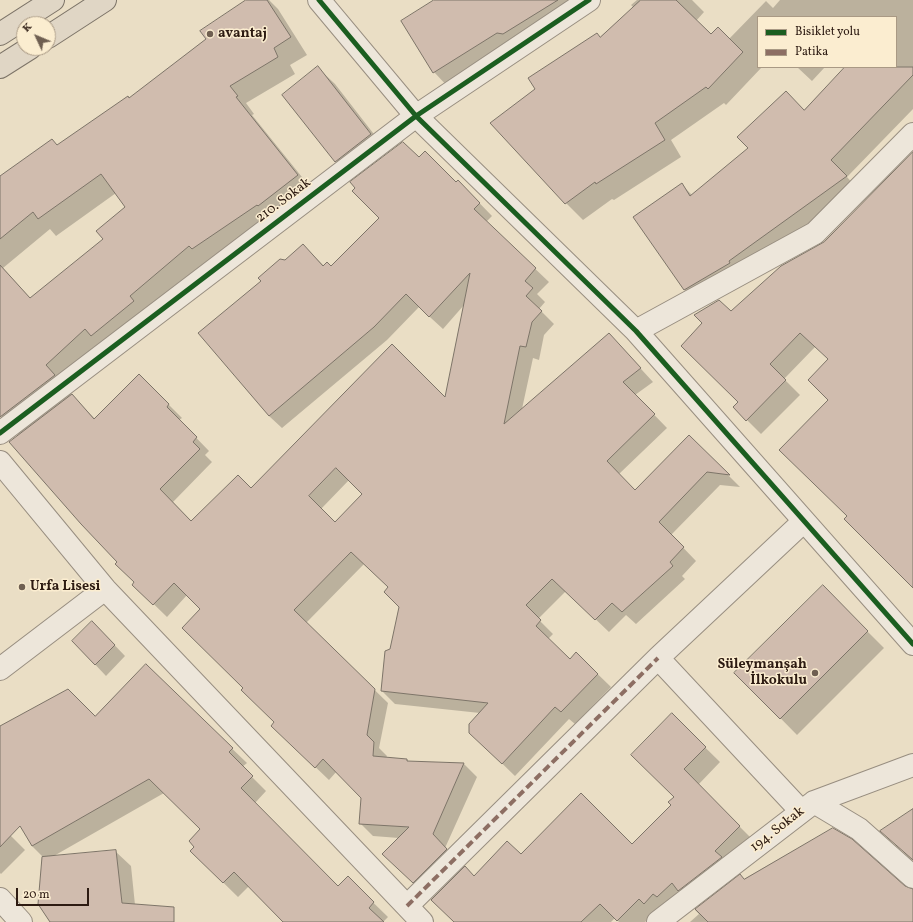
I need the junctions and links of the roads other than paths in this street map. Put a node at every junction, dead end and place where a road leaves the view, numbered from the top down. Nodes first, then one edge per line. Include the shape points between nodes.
1 (53, 0) edge
2 (105, 0) edge
3 (319, 0) edge
4 (589, 0) edge
5 (56, 31) edge
6 (0, 34) edge
7 (17, 56) edge
8 (0, 67) edge
9 (416, 116) junction
10 (913, 134) edge
11 (636, 331) junction
12 (0, 433) edge
13 (0, 462) edge
14 (804, 521) junction
15 (105, 589) junction
16 (913, 644) edge
17 (658, 658) junction
18 (0, 669) edge
19 (913, 765) edge
20 (808, 806) junction
21 (913, 877) edge
22 (0, 899) edge
23 (407, 906) junction
24 (21, 922) edge
25 (422, 922) edge
26 (658, 922) edge

1 - 6 highway
2 - 5 highway
3 - 9 street
4 - 9 street, 210. Sokak
7 - 8 highway
9 - 11 street
9 - 12 street, 210. Sokak
10 - 11 street via 815,233
11 - 14 street
13 - 15 street
14 - 16 street
14 - 17 street
15 - 18 street
15 - 23 street
17 - 20 street
17 - 23 street
19 - 20 street, 194. Sokak
20 - 21 street via 860,828
20 - 26 street, 194. Sokak
22 - 24 street
23 - 25 street

